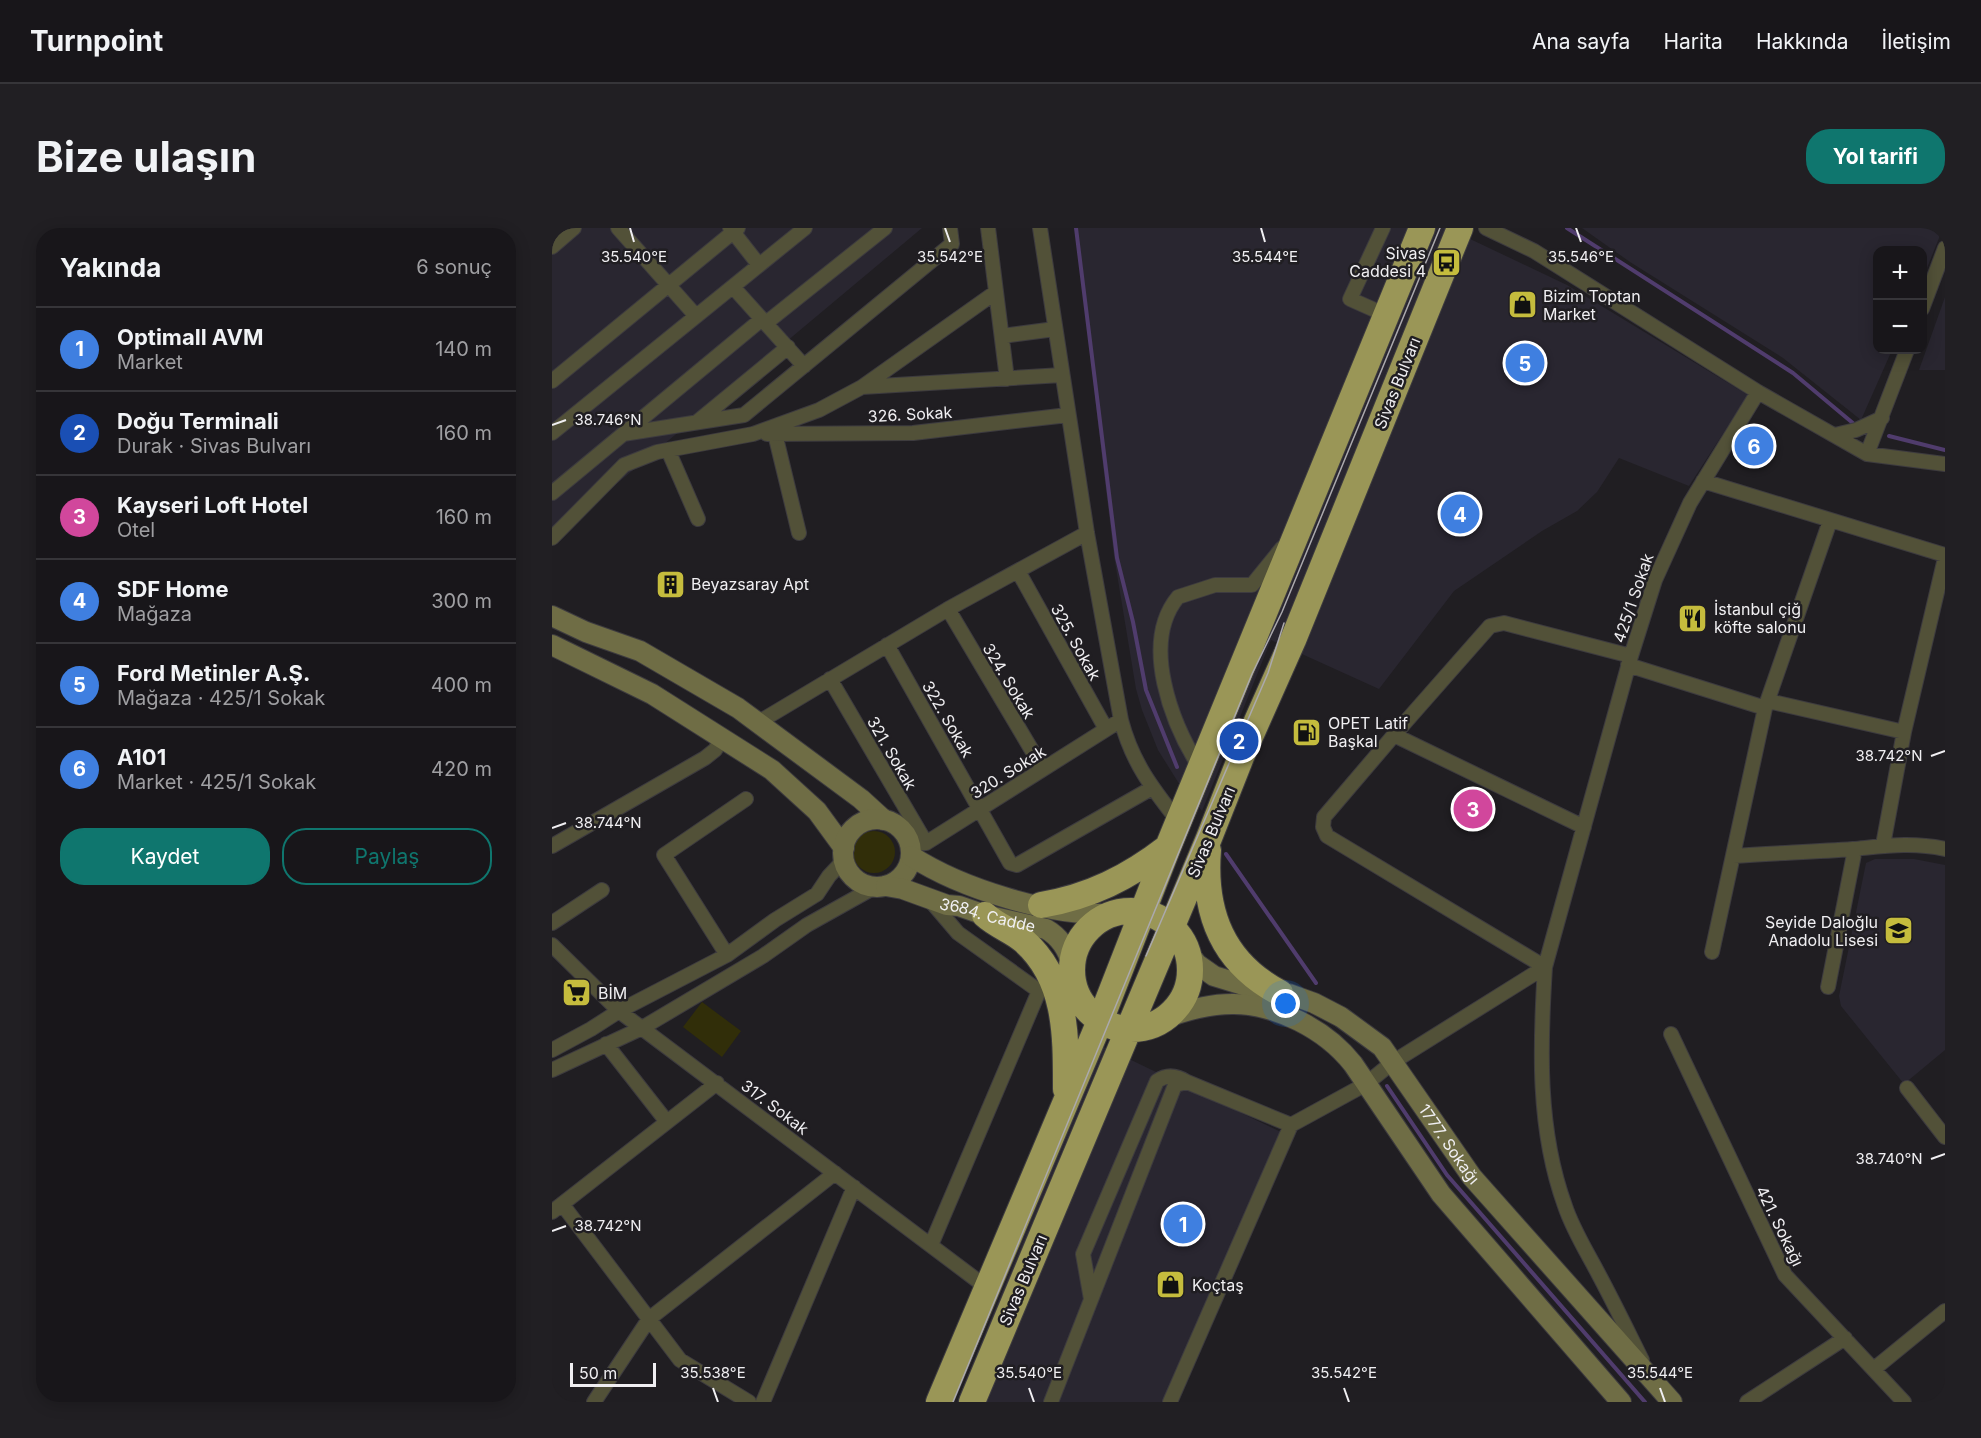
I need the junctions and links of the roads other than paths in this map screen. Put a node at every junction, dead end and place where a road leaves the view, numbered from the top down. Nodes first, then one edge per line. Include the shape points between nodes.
1 (574, 228) edge
2 (618, 228) edge
3 (805, 228) edge
4 (885, 228) edge
5 (950, 228) edge
6 (988, 228) edge
7 (1040, 228) edge
8 (1383, 228) edge
9 (1422, 228) edge
10 (1460, 228) edge
11 (1486, 228) edge
12 (734, 229) edge
13 (552, 247) edge
14 (1945, 248) edge
15 (759, 265) junction
16 (668, 285) junction
17 (733, 287) junction
18 (996, 291) junction
19 (1926, 300) edge
20 (1386, 315) junction
21 (696, 316) junction
22 (764, 321) junction
23 (1055, 328) junction
24 (1002, 336) junction
25 (788, 347) junction
26 (1906, 354) edge
27 (804, 366) junction
28 (1062, 375) junction
29 (1007, 379) junction
30 (552, 381) edge
31 (862, 387) junction
32 (1758, 392) junction
33 (1068, 415) junction
34 (1882, 418) junction
35 (696, 423) junction
36 (552, 433) edge
37 (623, 434) junction
38 (774, 434) junction
39 (753, 435) junction
40 (1835, 435) junction
41 (668, 450) junction
42 (1868, 454) junction
43 (1945, 464) edge
44 (1703, 481) junction
45 (552, 493) edge
46 (698, 519) dead end
47 (1830, 521) junction
48 (1298, 529) junction
49 (799, 533) dead end
50 (1087, 533) junction
51 (552, 538) edge
52 (1945, 557) edge
53 (1017, 571) junction
54 (948, 609) junction
55 (552, 616) edge
56 (552, 645) edge
57 (887, 645) junction
58 (1629, 661) junction
59 (830, 679) junction
60 (1766, 704) junction
61 (1121, 720) junction
62 (759, 722) junction
63 (1106, 729) junction
64 (1904, 732) junction
65 (1394, 735) junction
66 (723, 738) junction
67 (1200, 768) junction
68 (1043, 769) junction
69 (1152, 788) junction
70 (746, 799) dead end
71 (980, 809) junction
72 (884, 820) junction
73 (1178, 821) junction
74 (1584, 827) junction
75 (1209, 838) junction
76 (1883, 845) junction
77 (552, 846) edge
78 (1168, 846) junction
79 (915, 848) junction
80 (1855, 849) junction
81 (1945, 849) edge
82 (844, 854) junction
83 (1733, 856) junction
84 (881, 886) junction
85 (602, 890) dead end
86 (927, 897) junction
87 (1041, 905) junction
88 (1142, 912) junction
89 (1112, 914) junction
90 (985, 915) junction
91 (552, 923) edge
92 (1171, 926) junction
93 (552, 945) edge
94 (1188, 952) junction
95 (1712, 952) dead end
96 (727, 955) junction
97 (1072, 965) junction
98 (1545, 967) junction
99 (1828, 987) dead end
100 (1280, 993) junction
101 (619, 1011) junction
102 (1163, 1020) junction
103 (1100, 1021) junction
104 (642, 1028) junction
105 (1128, 1029) junction
106 (1671, 1034) dead end
107 (606, 1044) junction
108 (552, 1050) edge
109 (1393, 1062) junction
110 (552, 1070) edge
111 (1186, 1082) junction
112 (717, 1083) junction
113 (1366, 1084) junction
114 (1907, 1088) dead end
115 (1066, 1101) junction
116 (1098, 1101) junction
117 (667, 1122) junction
118 (1291, 1125) junction
119 (1945, 1137) edge
120 (836, 1173) junction
121 (854, 1187) junction
122 (557, 1208) edge
123 (931, 1245) junction
124 (986, 1287) junction
125 (1091, 1299) junction
126 (1945, 1311) edge
127 (649, 1319) junction
128 (1845, 1338) junction
129 (1874, 1369) junction
130 (1651, 1378) junction
131 (975, 1401) edge
132 (594, 1402) edge
133 (749, 1402) edge
134 (763, 1402) edge
135 (939, 1402) edge
136 (1051, 1402) edge
137 (1170, 1402) edge
138 (1621, 1402) edge
139 (1672, 1402) edge
140 (1747, 1402) edge
141 (1904, 1402) edge

1 - 13 street
2 - 16 street
3 - 15 street
4 - 22 street
5 - 27 street via 952,244
6 - 18 street
7 - 23 street
8 - 20 street via 1350,299
9 - 20 highway, Sivas Bulvarı
10 - 75 highway, Sivas Bulvarı
11 - 32 street via 1534,250
12 - 15 street
12 - 16 street
14 - 19 street
15 - 17 street
16 - 21 street
16 - 30 street
17 - 21 street
17 - 22 street
18 - 24 street
18 - 31 street
20 - 48 highway, Sivas Bulvarı
21 - 36 street
22 - 25 street
22 - 37 street
23 - 24 street
23 - 28 street
24 - 29 street
25 - 27 street
25 - 35 street
26 - 34 street
27 - 35 street via 744,415
28 - 29 street
28 - 33 street
29 - 31 street
31 - 39 street via 798,419
32 - 40 street
32 - 44 street, 425/1 Sokak
33 - 38 street, 326. Sokak via 913,433
33 - 50 street
34 - 40 street
34 - 42 street
35 - 37 street
37 - 45 street
38 - 39 street, 326. Sokak
38 - 49 street
39 - 41 street
40 - 42 street
41 - 46 street
41 - 51 street via 624,465
42 - 43 street
44 - 47 street
44 - 58 street, 425/1 Sokak via 1663,559
47 - 52 street
47 - 60 street
48 - 67 highway, Sivas Bulvarı
48 - 67 street via 1252,585 1215,585 1178,597 1164,618 1162,656 1169,703 1181,736
50 - 53 street
50 - 61 street
52 - 64 street
53 - 54 street
53 - 63 street, 325. Sokak
54 - 57 street
54 - 68 street, 324. Sokak
55 - 62 street via 640,651
56 - 66 street via 652,694
57 - 59 street
57 - 71 street, 322. Sokak
58 - 60 street
58 - 65 street via 1495,624
58 - 74 street, 425/1 Sokak
59 - 62 street
59 - 79 street, 321. Sokak
60 - 64 street
60 - 83 street
61 - 63 street, 320. Sokak
61 - 69 street via 1132,753
62 - 72 street
63 - 68 street, 320. Sokak
64 - 76 street
65 - 74 street
65 - 98 street via 1324,817 1327,836
66 - 77 street via 705,758
66 - 82 street via 772,770 817,811
67 - 73 highway, Sivas Bulvarı
68 - 71 street, 320. Sokak
69 - 71 street, 322. Sokak via 1015,865 1010,863
69 - 73 street
70 - 96 street via 664,855
71 - 79 street, 320. Sokak
72 - 79 street via 903,831
72 - 82 street via 873,819 854,829 847,838
73 - 78 highway, Sivas Bulvarı
74 - 98 street, 425/1 Sokak
75 - 92 highway, Sivas Bulvarı
75 - 100 highway via 1209,890 1220,934 1248,972
76 - 80 street
76 - 81 street
78 - 87 highway via 1113,883 1080,897
78 - 88 highway, Sivas Bulvarı
79 - 84 street via 905,873 897,881
79 - 87 street, 3684. Cadde via 929,867 966,884
80 - 83 street
80 - 99 street
82 - 84 street via 848,870 855,878 864,884
82 - 96 street via 817,894
83 - 95 street
84 - 86 street, 3684. Cadde
84 - 104 street via 807,925
85 - 91 street
86 - 90 street, 3684. Cadde
86 - 123 street via 958,933 1039,991
87 - 89 street, 3684. Cadde via 1073,913
88 - 89 highway
88 - 92 highway
88 - 103 highway, Sivas Bulvarı
89 - 97 highway via 1086,931 1075,949
90 - 97 street, 3684. Cadde via 1051,932 1063,944
90 - 115 highway via 1022,939 1049,975 1065,1028
92 - 94 highway
92 - 105 highway, Sivas Bulvarı
93 - 101 street, 317. Sokak
94 - 100 street, 1777. Sokağı via 1214,976
94 - 102 highway via 1190,982 1182,1001
96 - 101 street
97 - 103 highway via 1072,980 1079,999
98 - 109 street
98 - 130 street, 425/1 Sokak via 1542,1075 1558,1182 1577,1234
100 - 109 street, 1777. Sokağı via 1314,1003 1341,1017 1382,1047
101 - 104 street, 317. Sokak
101 - 108 street
102 - 105 highway via 1149,1027
102 - 113 street, 1777. Sokağı via 1197,1008 1227,1004 1257,1005 1279,1011 1331,1040
102 - 116 highway
103 - 105 highway
103 - 115 highway, Sivas Bulvarı
104 - 107 street
104 - 112 street, 317. Sokak
105 - 116 highway, Sivas Bulvarı
106 - 128 street, 421. Sokağı via 1785,1275
107 - 110 street
107 - 117 street
109 - 113 street
109 - 130 street, 1777. Sokağı via 1472,1177
111 - 118 street
111 - 125 street via 1173,1089
111 - 125 street via 1169,1076 1156,1081 1083,1254
112 - 117 street
112 - 120 street, 317. Sokak
113 - 118 street
113 - 138 street, 1777. Sokağı via 1441,1194
114 - 119 street
115 - 124 highway, Sivas Bulvarı
116 - 131 highway, Sivas Bulvarı
117 - 122 street
118 - 137 street
120 - 121 street, 317. Sokak
120 - 127 street
121 - 123 street, 317. Sokak
121 - 134 street
122 - 127 street
123 - 124 street, 317. Sokak
124 - 135 highway, Sivas Bulvarı
125 - 136 street
126 - 129 street
127 - 132 street
127 - 133 street via 680,1360
128 - 129 street, 421. Sokağı
128 - 140 street
129 - 141 street, 421. Sokağı
130 - 139 street, 1777. Sokağı

